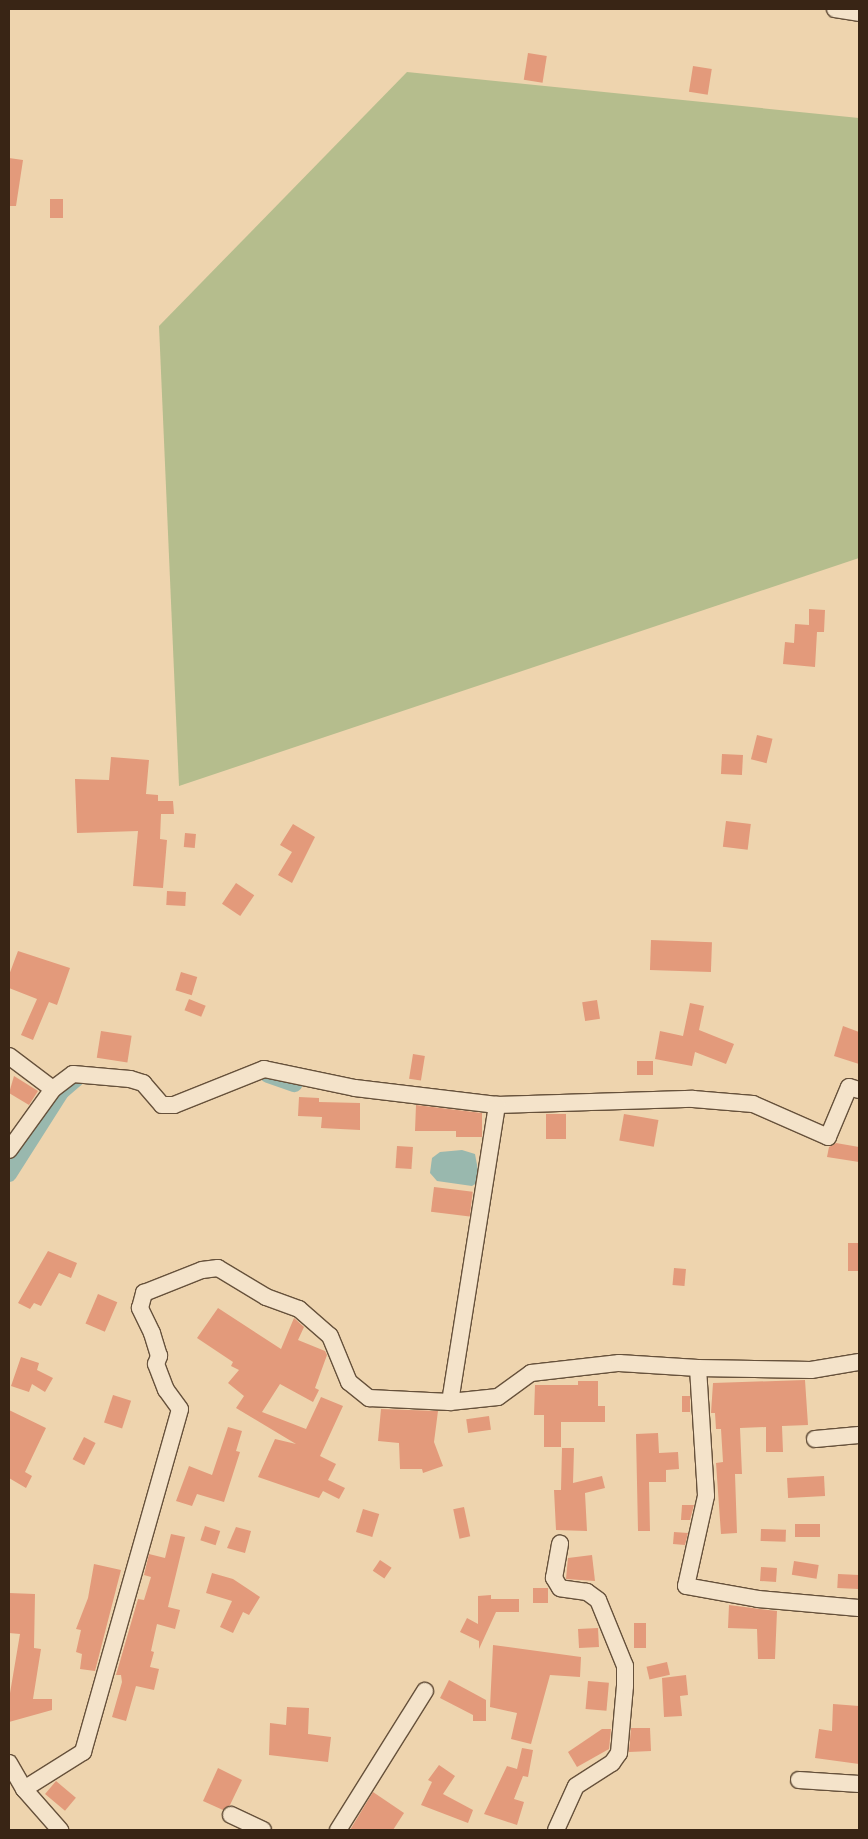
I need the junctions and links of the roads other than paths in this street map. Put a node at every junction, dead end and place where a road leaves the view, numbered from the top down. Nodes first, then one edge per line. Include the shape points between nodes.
1 (836, 9) edge
2 (859, 13) edge
3 (9, 1056) edge
4 (53, 1089) junction
5 (859, 1090) edge
6 (497, 1104) junction
7 (9, 1150) edge
8 (859, 1362) edge
9 (698, 1368) junction
10 (450, 1402) junction
11 (859, 1435) edge
12 (815, 1438) dead end
13 (560, 1544) dead end
14 (859, 1608) edge
15 (425, 1691) dead end
16 (9, 1763) edge
17 (799, 1780) dead end
18 (859, 1784) edge
19 (24, 1788) junction
20 (232, 1815) dead end
21 (60, 1830) edge
22 (263, 1830) edge
23 (338, 1830) edge
24 (556, 1830) edge

1 - 2 street
3 - 4 street
4 - 6 street via 73,1074 130,1079 143,1083 162,1104 174,1105 264,1069 355,1088
4 - 7 street
5 - 6 street via 849,1086 828,1137 753,1104 693,1099
6 - 10 street
8 - 9 street via 811,1370
9 - 10 street via 619,1363 531,1373 498,1397
9 - 14 street via 706,1496 686,1586 758,1599
10 - 19 street via 368,1398 349,1382 330,1336 313,1320 218,1268 202,1270 144,1293 140,1308 152,1332 158,1356 156,1364 166,1390 180,1410 84,1752
11 - 12 street
13 - 24 street via 556,1552 554,1578 560,1588 587,1592 598,1600 625,1666 625,1686 619,1753 612,1763 576,1786
15 - 23 street
16 - 19 street
17 - 18 street
19 - 21 street
20 - 22 street

